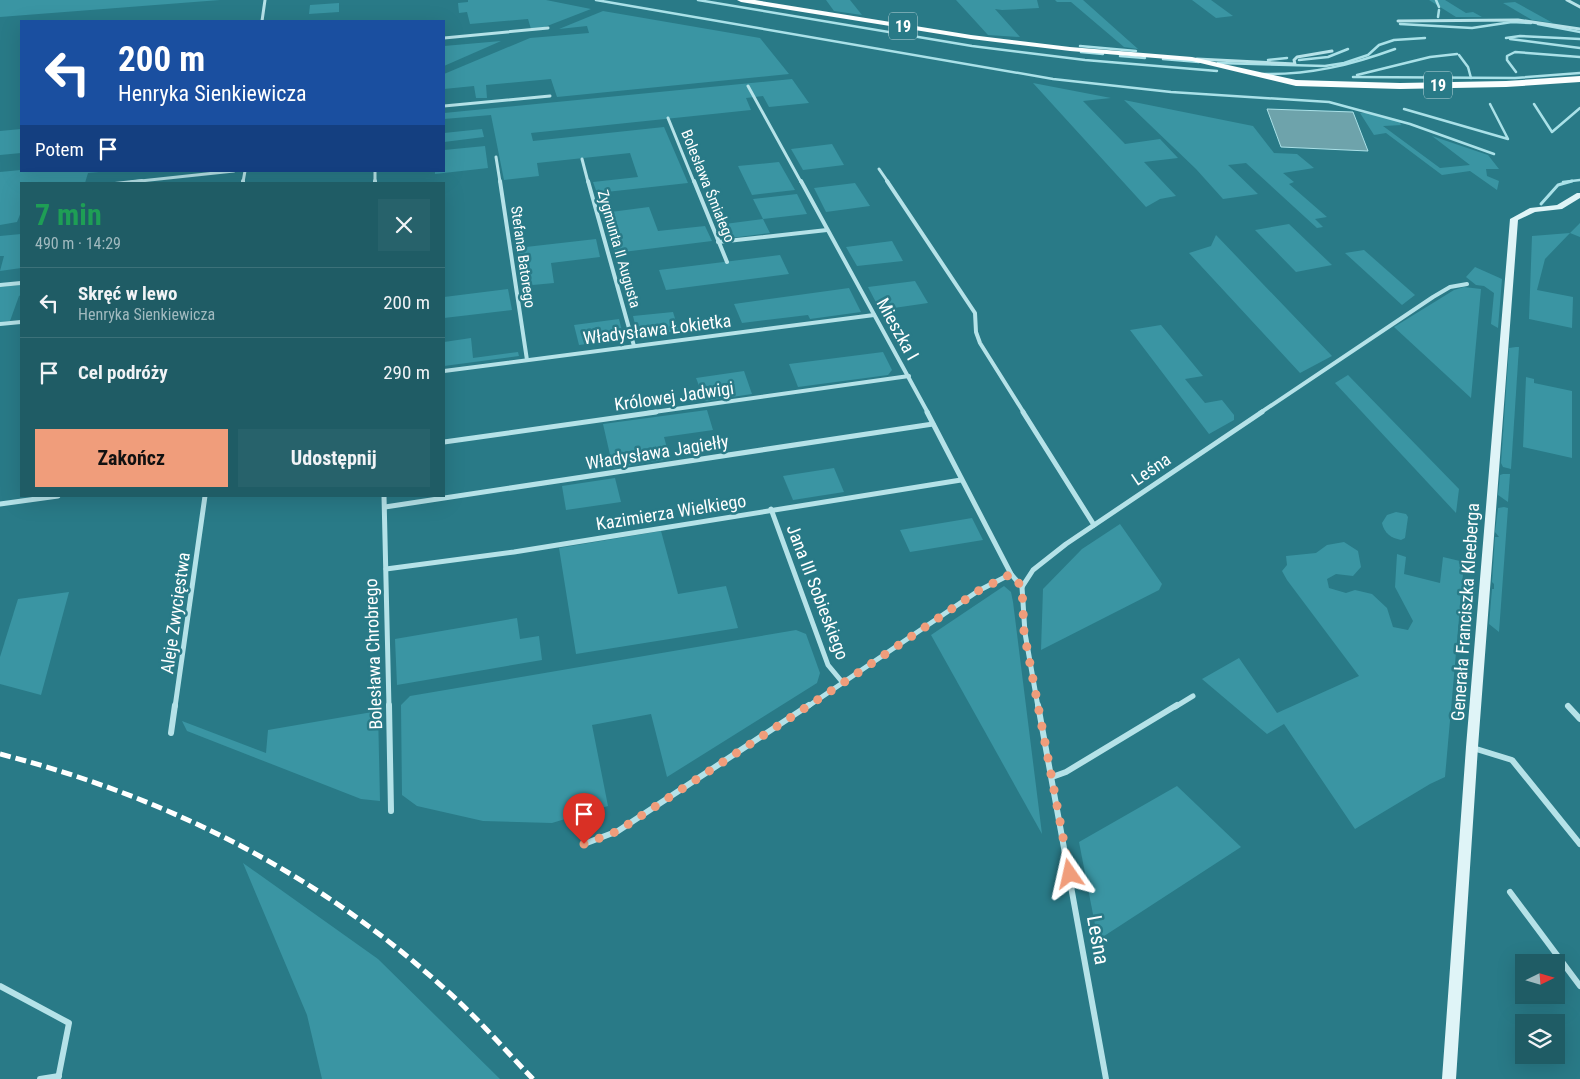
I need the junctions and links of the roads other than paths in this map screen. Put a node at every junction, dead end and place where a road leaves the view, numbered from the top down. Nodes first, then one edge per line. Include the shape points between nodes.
1 (265, 0) edge
2 (741, 0) edge
3 (1567, 0) edge
4 (1580, 7) edge
5 (262, 20) edge
6 (1398, 22) dead end
7 (548, 28) dead end
8 (1580, 29) edge
9 (445, 38) edge
10 (1332, 51) dead end
11 (1192, 59) junction
12 (1580, 79) edge
13 (748, 86) dead end
14 (550, 96) dead end
15 (445, 106) edge
16 (668, 118) dead end
17 (496, 157) dead end
18 (582, 159) dead end
19 (879, 169) dead end
20 (225, 172) edge
21 (133, 182) edge
22 (1580, 195) edge
23 (827, 230) junction
24 (718, 242) junction
25 (727, 262) dead end
26 (20, 283) edge
27 (1467, 284) dead end
28 (0, 285) edge
29 (874, 314) junction
30 (20, 322) edge
31 (0, 324) edge
32 (634, 346) junction
33 (527, 360) junction
34 (445, 370) edge
35 (909, 376) junction
36 (933, 424) junction
37 (445, 442) edge
38 (961, 480) junction
39 (42, 497) edge
40 (205, 497) edge
41 (384, 497) edge
42 (27, 498) edge
43 (0, 504) edge
44 (385, 507) junction
45 (771, 509) junction
46 (1094, 525) junction
47 (386, 569) junction
48 (1011, 574) junction
49 (1022, 587) junction
50 (843, 683) junction
51 (1194, 696) dead end
52 (1568, 706) dead end
53 (1580, 720) edge
54 (171, 733) dead end
55 (1472, 748) junction
56 (1052, 777) junction
57 (391, 811) dead end
58 (584, 844) dead end
59 (1580, 844) edge
60 (1510, 892) dead end
61 (0, 986) edge
62 (1580, 986) edge
63 (58, 1077) edge
64 (40, 1079) edge
65 (1106, 1079) edge
66 (1449, 1079) edge

1 - 5 street
2 - 11 highway, 19 via 972,37
3 - 4 street
6 - 8 street via 1507,19
7 - 9 street
10 - 11 street via 1297,56 1296,64
11 - 12 highway, 19 via 1278,80 1304,83 1476,85
13 - 23 street, Mieszka I
14 - 15 street
16 - 24 street, Bolesława Śmiałego
17 - 33 street, Stefana Batorego
18 - 32 street, Zygmunta II Augusta
19 - 46 street via 975,314 980,343
20 - 21 street
22 - 55 main road, Generała Franciszka Kleeberga via 1559,207 1533,210 1516,217 1512,226
23 - 24 street
23 - 29 street, Mieszka I
24 - 25 street, Bolesława Śmiałego
26 - 28 street
27 - 46 street, Leśna via 1450,287 1433,297
29 - 32 street, Władysława Łokietka
29 - 35 street, Mieszka I
30 - 31 street
32 - 33 street, Władysława Łokietka
33 - 34 street, Władysława Łokietka
35 - 36 street, Mieszka I
35 - 37 street, Królowej Jadwigi
36 - 38 street, Mieszka I
36 - 44 street, Władysława Jagiełły
38 - 45 street, Kazimierza Wielkiego
38 - 48 street, Mieszka I
39 - 42 street
40 - 54 street, Aleje Zwycięstwa
41 - 44 street, Bolesława Chrobrego
42 - 43 street
44 - 47 street, Bolesława Chrobrego
45 - 47 street, Kazimierza Wielkiego via 514,552
45 - 50 street, Jana III Sobieskiego via 828,665
46 - 49 street, Leśna via 1050,555 1033,570
47 - 57 street, Bolesława Chrobrego
48 - 49 street, Mieszka I
48 - 50 street via 978,591
49 - 56 street, Leśna via 1024,632
50 - 58 street via 618,831
51 - 56 street via 1066,772
52 - 53 street
55 - 59 street via 1512,760
55 - 66 main road, Generała Franciszka Kleeberga
56 - 65 street, Leśna
60 - 62 street
61 - 63 street via 70,1023
63 - 64 street

